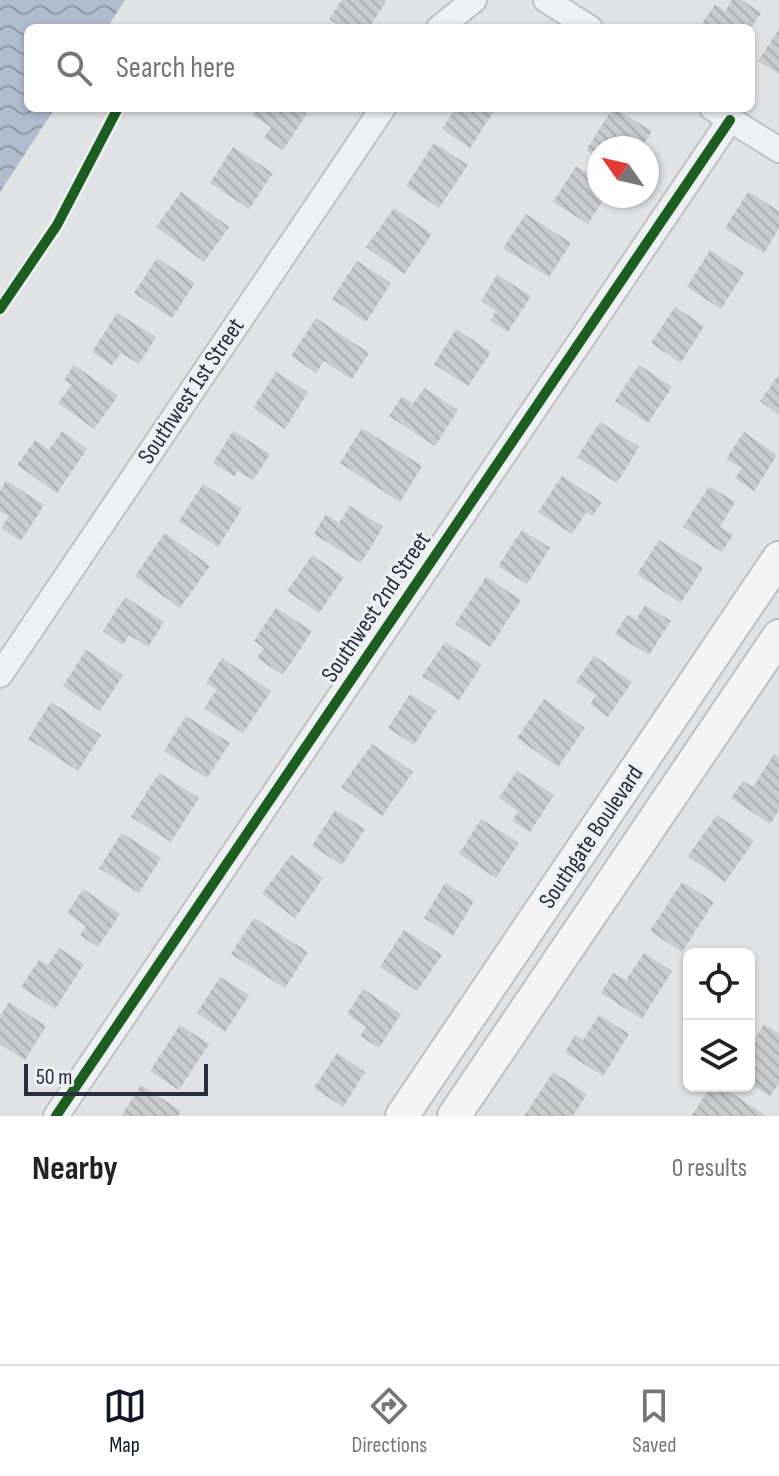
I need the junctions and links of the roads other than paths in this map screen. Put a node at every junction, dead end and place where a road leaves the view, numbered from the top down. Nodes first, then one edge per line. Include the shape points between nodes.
1 (474, 0) edge
2 (546, 0) edge
3 (444, 24) edge
4 (584, 24) edge
5 (380, 112) edge
6 (721, 114) edge
7 (779, 150) edge
8 (779, 558) edge
9 (779, 636) edge
10 (0, 675) edge
11 (584, 847) junction
12 (619, 870) junction
13 (56, 1116) edge
14 (402, 1116) edge
15 (454, 1116) edge

1 - 3 street
2 - 4 street
5 - 10 street, Southwest 1st Street
6 - 7 street
6 - 13 street, Southwest 2nd Street
8 - 11 main road, Southgate Boulevard
9 - 12 main road, Southgate Boulevard
11 - 12 main road
11 - 14 main road, Southgate Boulevard
12 - 15 main road, Southgate Boulevard

